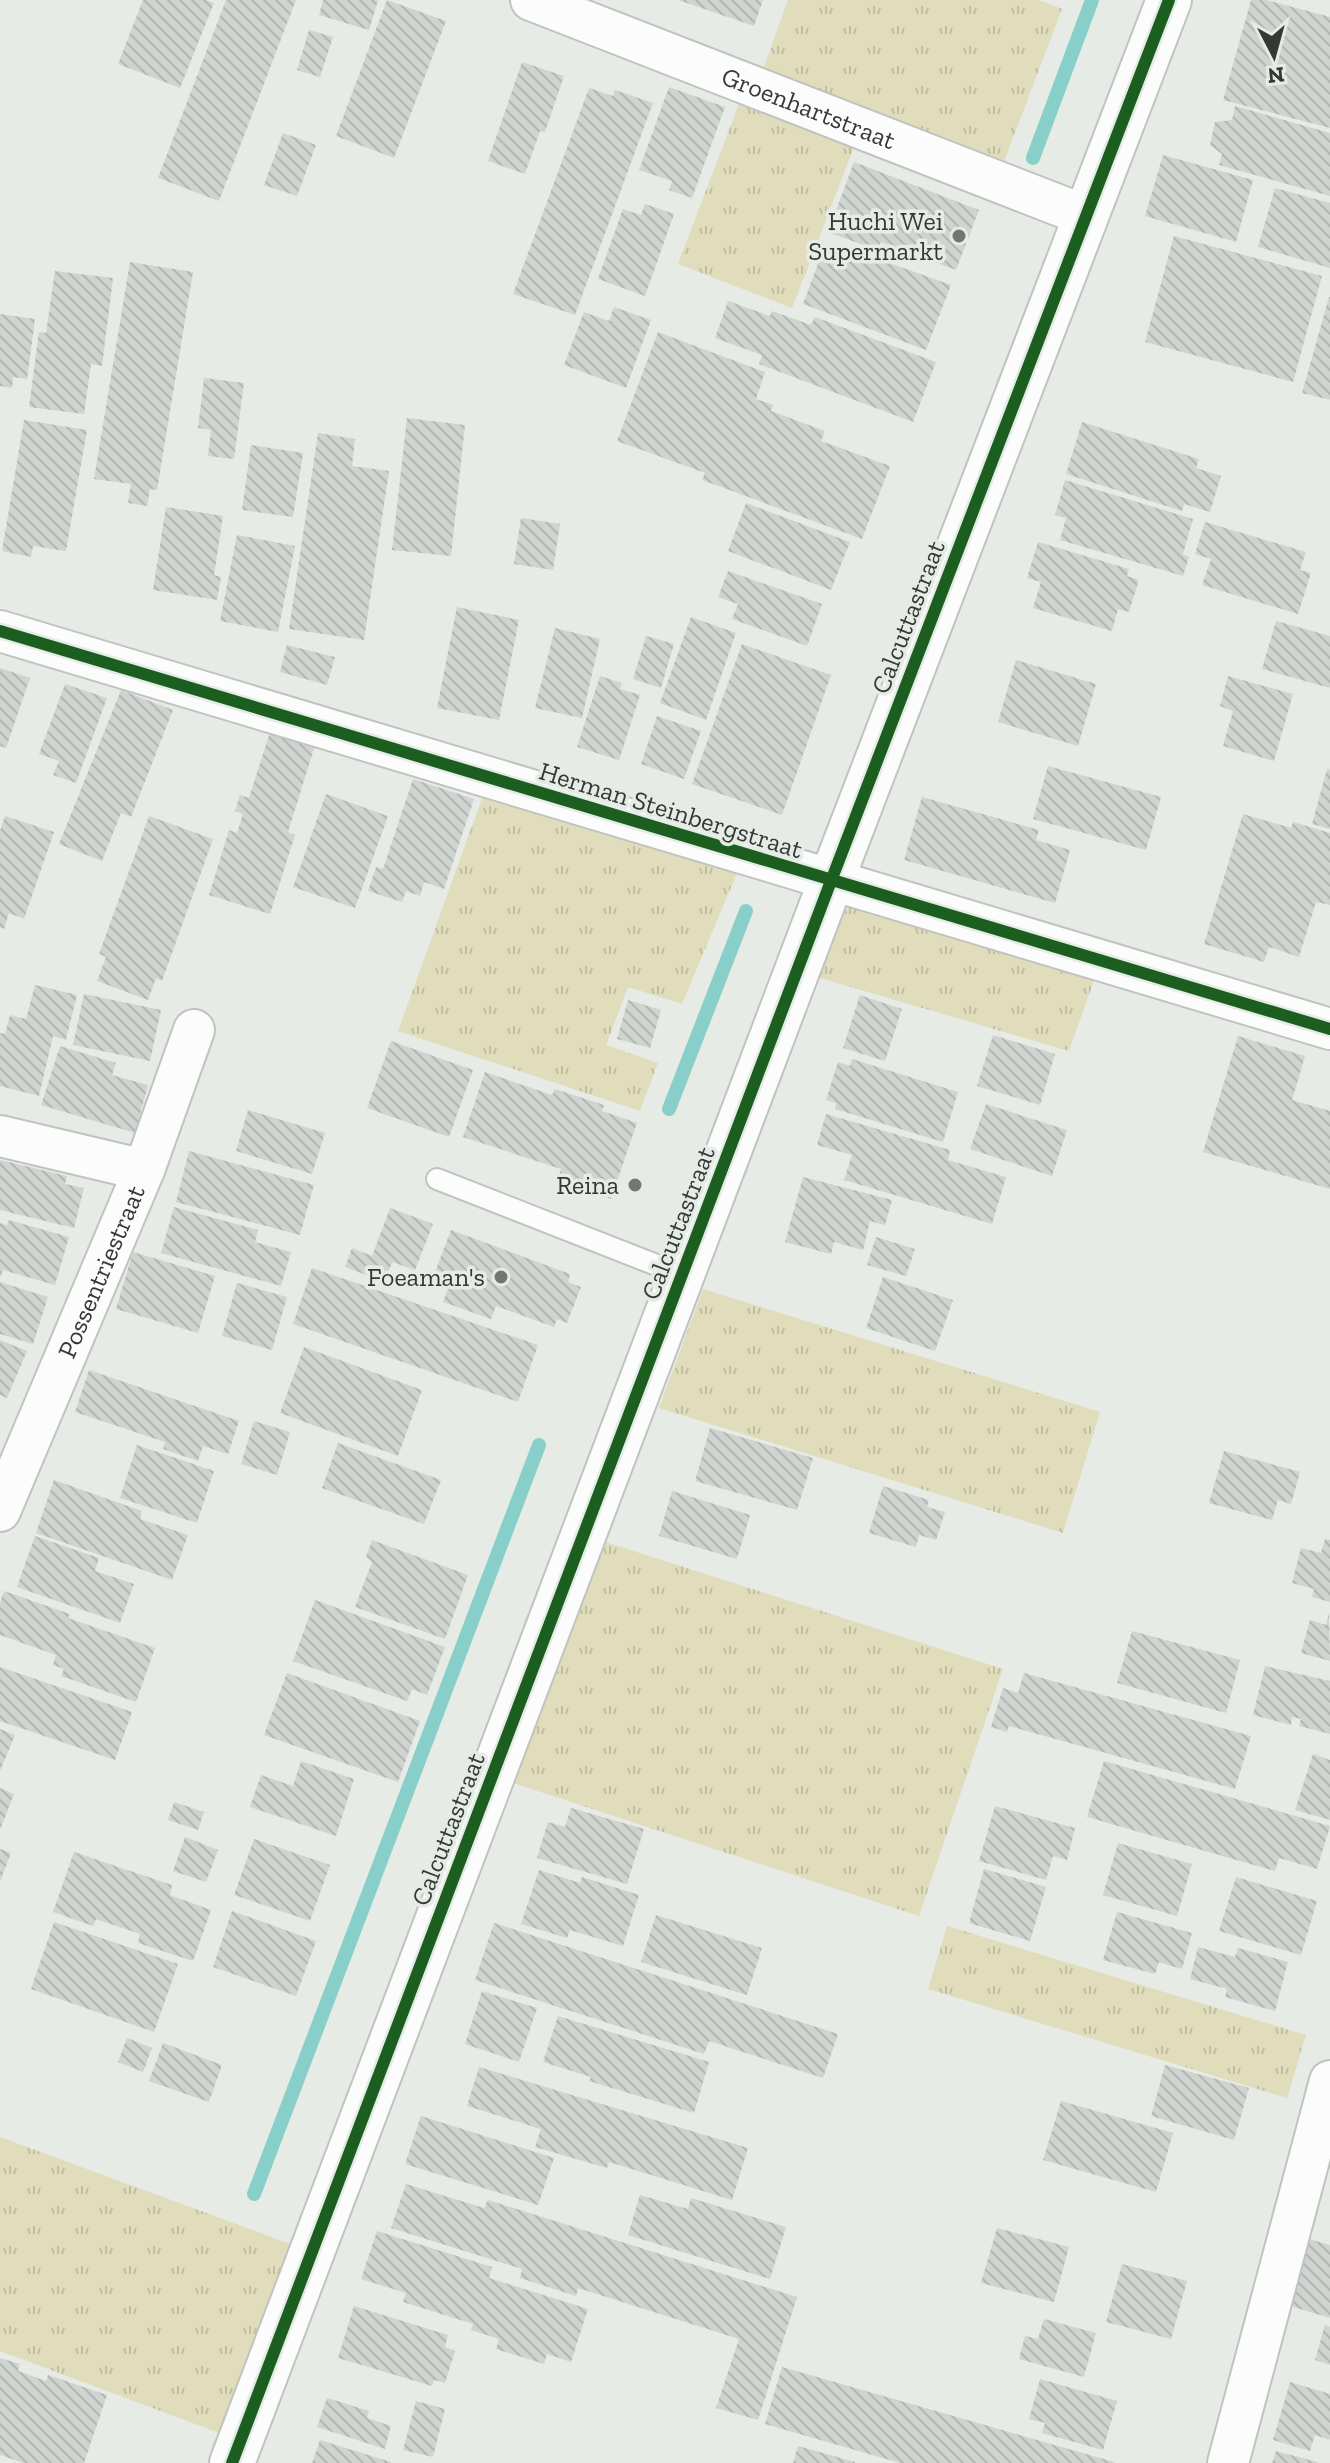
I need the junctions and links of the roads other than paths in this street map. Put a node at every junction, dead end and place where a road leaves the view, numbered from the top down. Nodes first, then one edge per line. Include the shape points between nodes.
1 (531, 0) edge
2 (1169, 0) edge
3 (1086, 216) junction
4 (0, 631) edge
5 (831, 881) junction
6 (1330, 1029) edge
7 (194, 1030) dead end
8 (0, 1136) edge
9 (144, 1170) junction
10 (437, 1179) dead end
11 (682, 1275) junction
12 (0, 1511) edge
13 (1330, 2081) edge
14 (232, 2463) edge
15 (1228, 2463) edge

1 - 3 street, Groenhartstraat
2 - 3 street, Calcuttastraat
3 - 5 street, Calcuttastraat
4 - 5 street, Herman Steinbergstraat
5 - 6 street, Herman Steinbergstraat
5 - 11 street, Calcuttastraat
7 - 9 street, Possentriestraat
8 - 9 street
9 - 12 street, Possentriestraat
10 - 11 lane
11 - 14 street, Calcuttastraat
13 - 15 street

